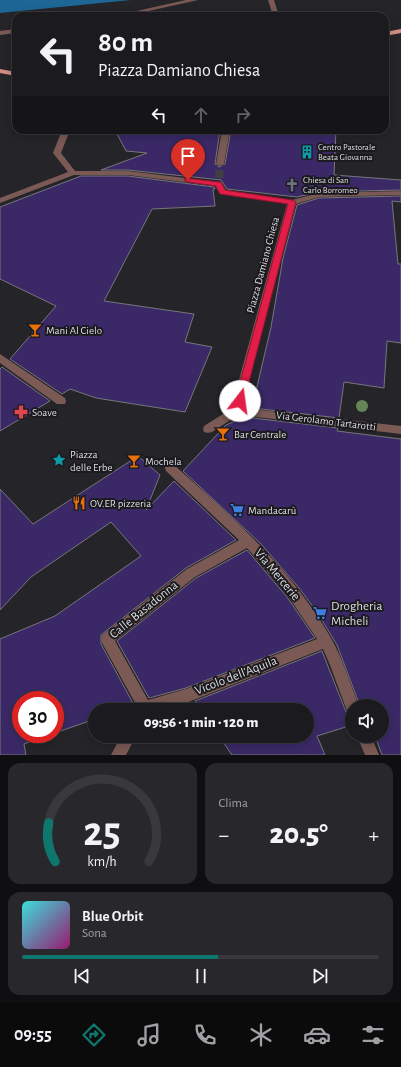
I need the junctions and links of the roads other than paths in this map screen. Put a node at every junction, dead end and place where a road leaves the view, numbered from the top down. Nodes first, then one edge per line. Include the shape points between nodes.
1 (195, 0) edge
2 (271, 0) edge
3 (136, 12) edge
4 (275, 12) edge
5 (401, 31) edge
6 (12, 32) edge
7 (0, 33) edge
8 (389, 33) edge
9 (0, 71) edge
10 (12, 73) edge
11 (64, 134) edge
12 (225, 134) edge
13 (220, 164) tunnel mouth
14 (73, 173) junction
15 (401, 192) edge
16 (1, 200) edge
17 (292, 202) junction
18 (0, 358) edge
19 (61, 400) dead end
20 (238, 406) junction
21 (208, 430) dead end
22 (401, 430) edge
23 (170, 468) dead end
24 (248, 541) junction
25 (326, 642) junction
26 (349, 699) edge
27 (142, 703) edge
28 (164, 703) edge
29 (125, 743) edge
30 (367, 743) edge
31 (118, 755) edge
32 (372, 755) edge

1 - 3 street
2 - 4 street
5 - 8 main road
6 - 7 street
9 - 10 main road
11 - 14 street via 57,153
12 - 13 street
14 - 16 street
14 - 17 street, Piazza Damiano Chiesa via 126,172 219,181 223,192
15 - 17 street via 319,195
17 - 20 street, Piazza Damiano Chiesa
18 - 19 street
20 - 21 street
20 - 22 street, Via Gerolamo Tartarotti
23 - 24 street, Via Mercerie
24 - 25 street, Via Mercerie via 293,591
24 - 27 street, Calle Basadonna via 191,573 107,639
25 - 26 street, Via Mercerie
25 - 28 street, Vicolo dell'Aquila
29 - 31 street
30 - 32 street

